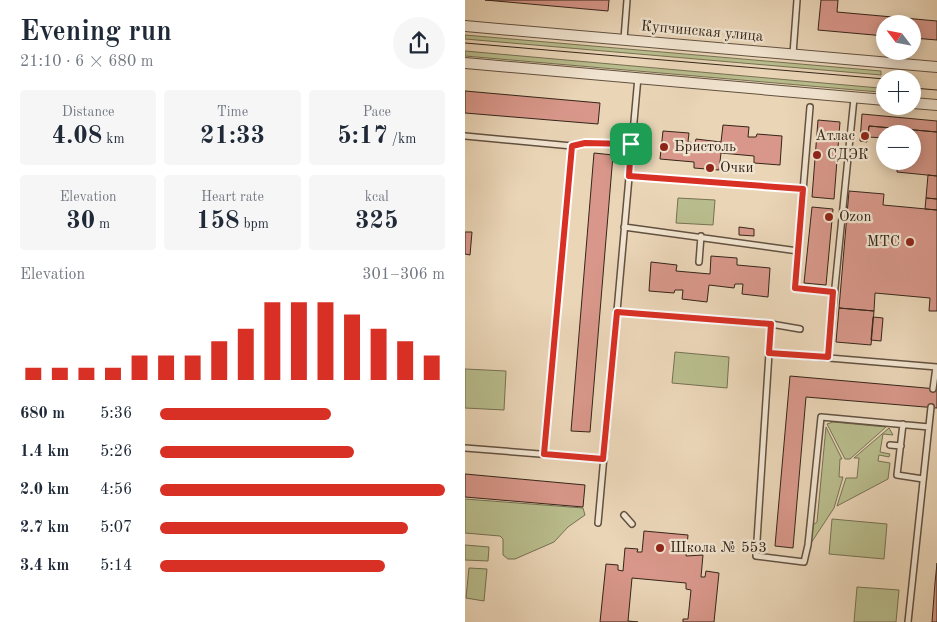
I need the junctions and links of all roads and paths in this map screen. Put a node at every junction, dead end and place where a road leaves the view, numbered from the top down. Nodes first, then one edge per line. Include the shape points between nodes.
1 (627, 0) edge
2 (797, 0) edge
3 (465, 26) edge
4 (623, 41) junction
5 (793, 54) junction
6 (465, 63) edge
7 (937, 67) edge
8 (638, 77) junction
9 (854, 98) junction
10 (876, 99) edge
11 (921, 103) edge
12 (937, 104) edge
13 (811, 107) dead end
14 (465, 136) edge
15 (631, 144) junction
16 (572, 146) junction
17 (629, 176) junction
18 (803, 189) junction
19 (624, 227) junction
20 (701, 236) junction
21 (798, 251) junction
22 (699, 262) dead end
23 (833, 292) junction
24 (617, 312) junction
25 (771, 324) junction
26 (800, 329) dead end
27 (769, 353) junction
28 (828, 357) junction
29 (936, 367) edge
30 (933, 389) dead end
31 (931, 407) dead end
32 (903, 424) junction
33 (929, 427) junction
34 (890, 445) dead end
35 (901, 446) junction
36 (465, 448) edge
37 (544, 454) junction
38 (603, 459) junction
39 (923, 479) junction
40 (624, 515) dead end
41 (598, 523) dead end
42 (632, 524) dead end
43 (908, 622) edge

1 - 4 lane
2 - 5 lane
3 - 4 street, Купчинская улица
4 - 5 street, Купчинская улица
5 - 7 street, Купчинская улица
6 - 8 street
8 - 9 street
8 - 15 lane
9 - 10 street
9 - 23 lane
11 - 12 street
13 - 18 lane
14 - 16 lane
15 - 16 lane via 585,143
15 - 17 lane
16 - 37 lane
17 - 18 lane
17 - 19 lane
18 - 21 lane
19 - 20 lane
19 - 24 lane
20 - 21 lane
20 - 22 lane
21 - 23 lane via 795,288
23 - 28 lane
24 - 25 lane
24 - 38 lane
25 - 26 lane
25 - 27 lane
27 - 28 lane
27 - 32 lane via 756,556 804,562 821,417
28 - 29 lane
29 - 30 lane
31 - 33 lane
32 - 33 lane
32 - 35 lane
33 - 39 lane
34 - 35 lane
35 - 39 lane via 897,474
36 - 37 lane
37 - 38 lane
38 - 41 lane
39 - 43 lane
40 - 42 lane

